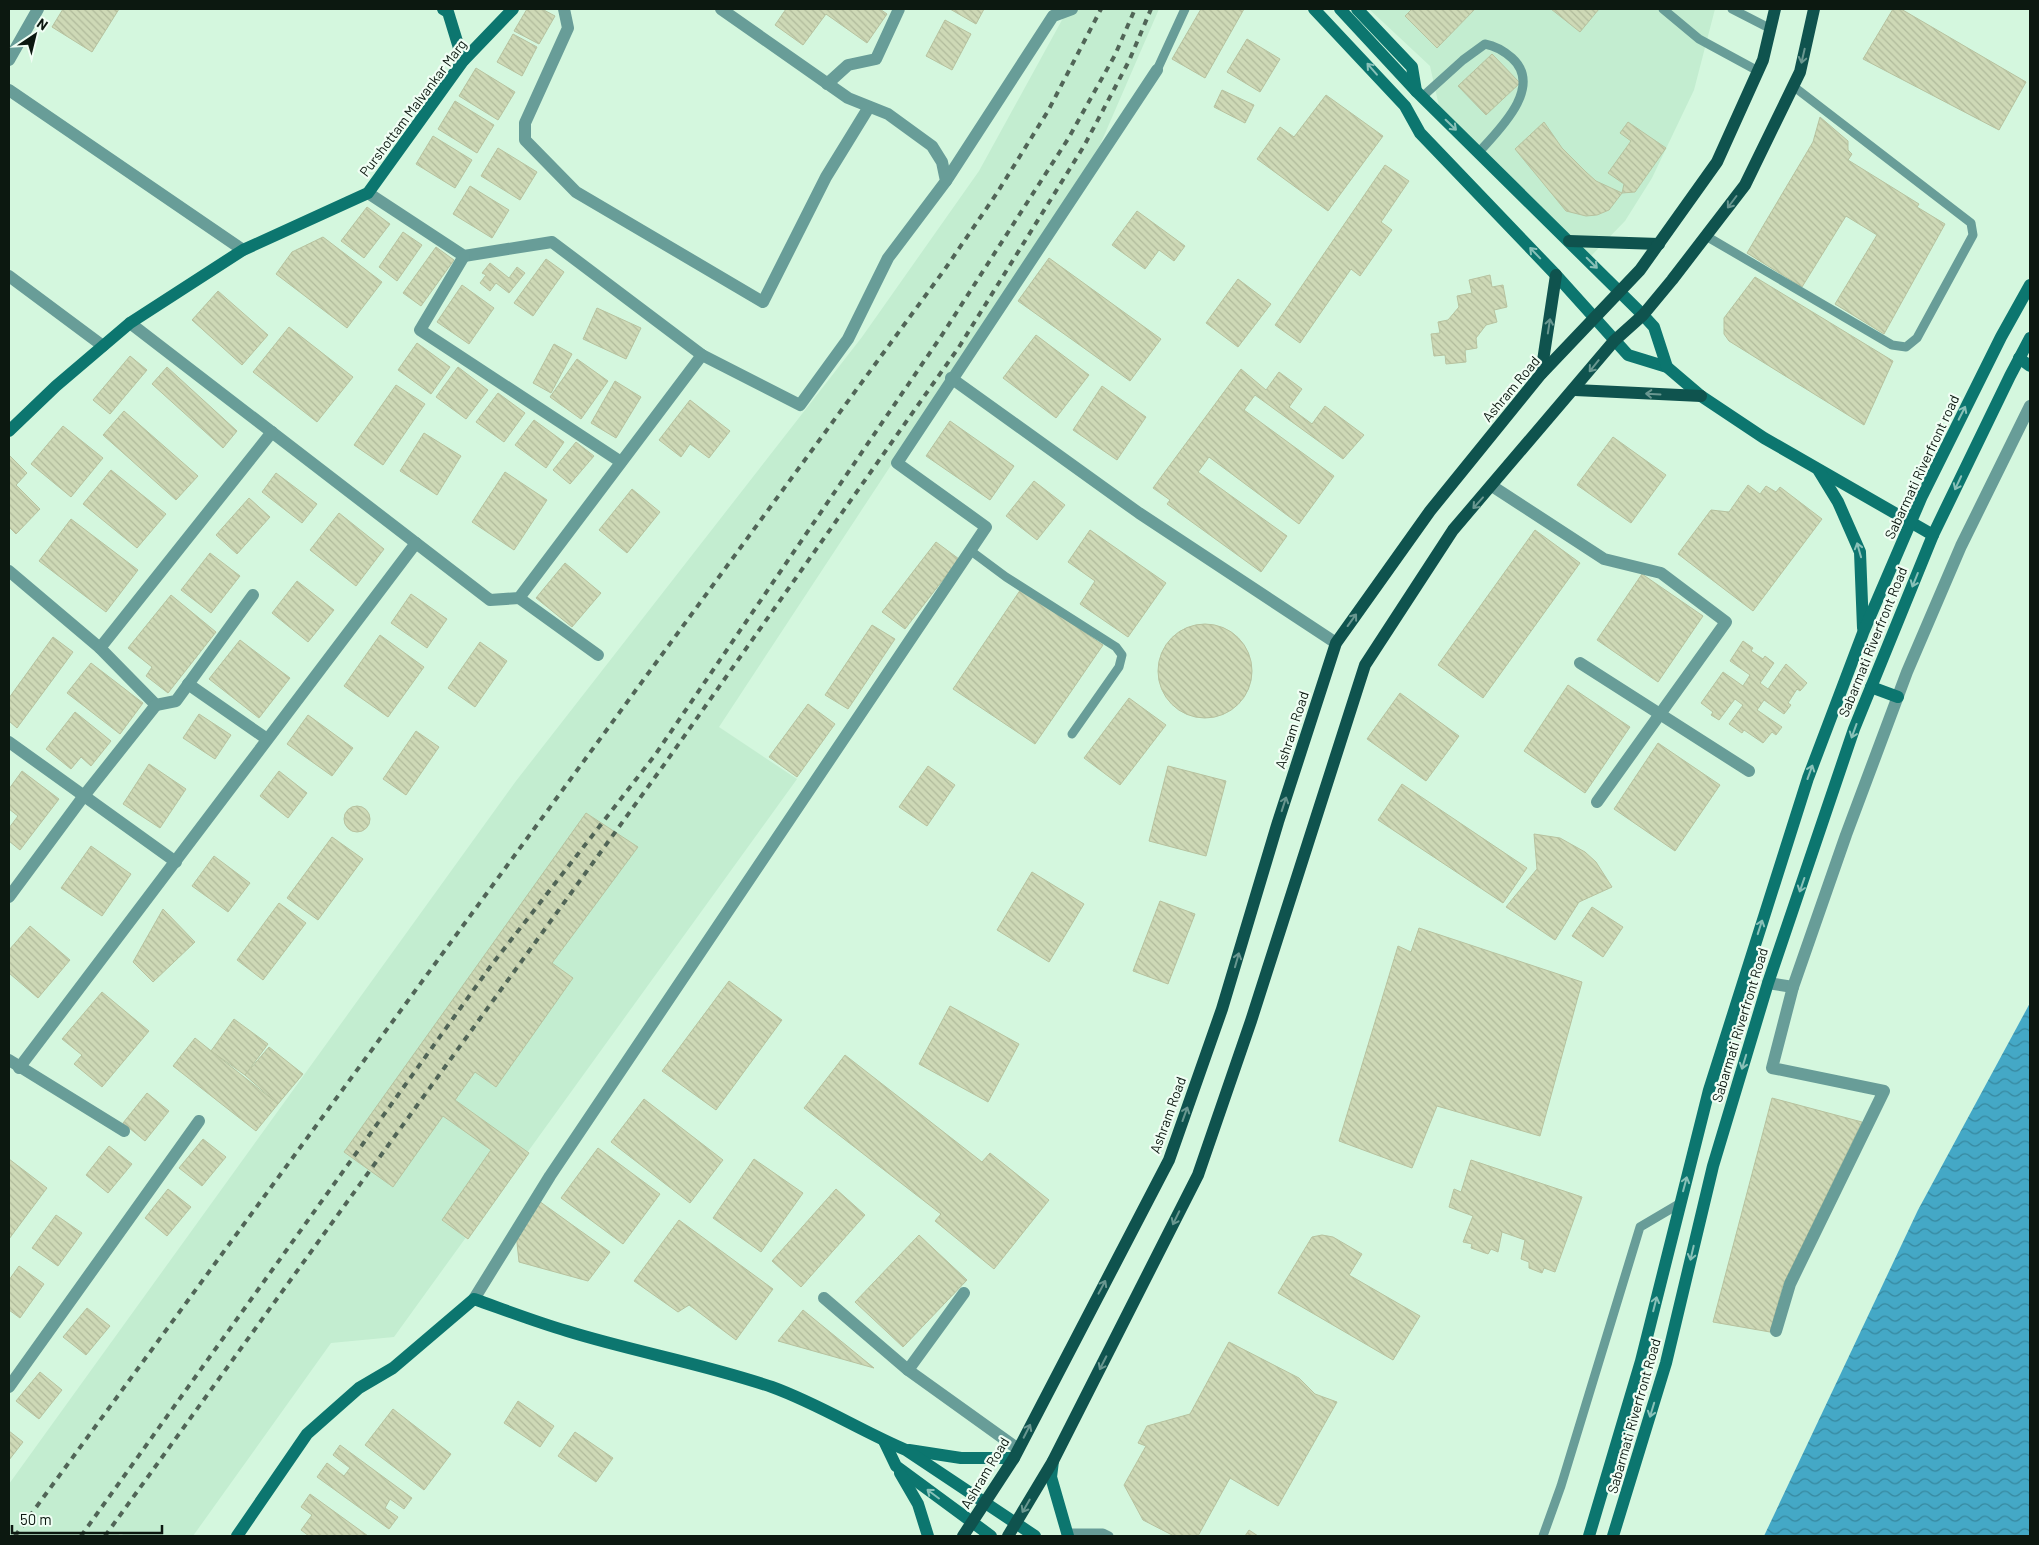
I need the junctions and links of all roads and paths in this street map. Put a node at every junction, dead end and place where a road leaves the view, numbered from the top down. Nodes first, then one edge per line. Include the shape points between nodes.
1 (38, 9) edge
2 (443, 9) edge
3 (513, 9) edge
4 (564, 9) edge
5 (721, 9) edge
6 (899, 9) edge
7 (1072, 9) edge
8 (1185, 9) edge
9 (1314, 9) edge
10 (1340, 9) edge
11 (1357, 9) edge
12 (1663, 9) edge
13 (1732, 9) edge
14 (1775, 9) edge
15 (1814, 9) edge
16 (1771, 29) junction
17 (9, 60) edge
18 (463, 61) junction
19 (1157, 70) joint
20 (1758, 71) junction
21 (827, 84) junction
22 (1793, 86) junction
23 (9, 90) edge
24 (1419, 94) junction
25 (869, 107) junction
26 (1479, 152) junction
27 (946, 181) junction
28 (368, 193) junction
29 (1706, 236) junction
30 (1569, 241) junction
31 (1659, 244) junction
32 (243, 250) junction
33 (464, 256) junction
34 (1556, 275) junction
35 (9, 276) edge
36 (2030, 284) edge
37 (1620, 292) junction
38 (1643, 315) junction
39 (1594, 319) junction
40 (130, 323) junction
41 (2030, 338) edge
42 (1614, 341) junction
43 (103, 346) junction
44 (702, 355) junction
45 (2019, 358) junction
46 (2030, 366) edge
47 (1667, 367) junction
48 (1541, 374) junction
49 (951, 378) junction
50 (1575, 390) junction
51 (1702, 396) junction
52 (2030, 406) edge
53 (9, 431) edge
54 (272, 432) junction
55 (621, 462) junction
56 (1818, 470) junction
57 (1492, 486) junction
58 (1911, 523) junction
59 (1933, 535) junction
60 (416, 543) junction
61 (971, 550) junction
62 (9, 571) edge
63 (252, 595) dead end
64 (519, 598) junction
65 (1863, 633) junction
66 (1336, 643) junction
67 (100, 648) junction
68 (598, 655) dead end
69 (1580, 663) dead end
70 (1851, 666) joint
71 (188, 684) junction
72 (1871, 687) junction
73 (1898, 696) junction
74 (156, 705) junction
75 (1661, 713) junction
76 (1072, 734) dead end
77 (266, 739) junction
78 (9, 742) edge
79 (1749, 770) dead end
80 (84, 797) junction
81 (1597, 802) dead end
82 (176, 862) junction
83 (9, 897) edge
84 (1768, 983) junction
85 (1793, 987) junction
86 (14, 1064) edge
87 (198, 1121) dead end
88 (124, 1131) dead end
89 (1679, 1204) junction
90 (1702, 1211) junction
91 (964, 1293) dead end
92 (824, 1298) dead end
93 (474, 1299) junction
94 (1776, 1331) dead end
95 (908, 1370) junction
96 (9, 1387) edge
97 (884, 1441) junction
98 (906, 1450) junction
99 (1016, 1454) junction
100 (1053, 1460) junction
101 (896, 1466) junction
102 (985, 1503) junction
103 (972, 1524) junction
104 (1016, 1524) junction
105 (1067, 1534) edge
106 (237, 1536) edge
107 (928, 1536) edge
108 (963, 1536) edge
109 (991, 1536) edge
110 (1008, 1536) edge
111 (1035, 1536) edge
112 (1109, 1536) edge
113 (1543, 1536) edge
114 (1589, 1536) edge
115 (1614, 1536) edge

1 - 17 street
2 - 18 street via 448,12
3 - 18 street, Purshottam Malvankar Marg
4 - 25 street via 568,28 525,123 524,140 576,192 763,302 826,177
5 - 21 street
6 - 21 street via 876,59 848,65
7 - 27 street via 1053,16
8 - 19 lane
34 -> 9 street via 1420,133 1405,106
10 - 24 street
11 - 24 street via 1412,67
12 - 20 lane via 1699,39
13 - 16 lane
14 - 16 main road, Ashram Road
15 -> 22 main road via 1800,72
16 - 20 main road, Ashram Road
18 - 28 street, Purshottam Malvankar Marg
19 - 49 street
20 - 31 main road, Ashram Road via 1717,162
21 - 25 street
22 -> 29 main road via 1745,185
22 - 29 lane via 1971,223 1973,235 1917,338 1906,347 1892,345
23 - 32 street
24 -> 26 street
24 - 26 lane via 1485,44 1498,48 1519,64 1525,77 1519,101
25 - 27 street via 888,114 932,146 942,162
26 - 30 street
27 - 44 street via 888,258 848,339 800,405
28 - 32 street, Purshottam Malvankar Marg
28 - 33 street
29 - 38 main road
30 - 31 main road
30 -> 37 street
31 - 37 main road, Ashram Road
32 - 40 street, Purshottam Malvankar Marg
33 - 44 street via 552,242
33 - 55 street via 420,330
34 - 39 street
48 -> 34 main road
35 - 43 street
58 -> 36 street, Sabarmati Riverfront road via 1958,420
37 - 38 street
37 - 39 main road, Ashram Road
38 - 42 main road
38 - 47 street via 1654,327
39 - 42 street
39 - 48 main road, Ashram Road
40 - 43 street, Purshottam Malvankar Marg
40 - 54 street
41 - 45 street
42 - 47 street via 1628,355
42 -> 50 main road
43 - 53 street, Purshottam Malvankar Marg
44 - 55 street
45 - 46 street
45 -> 59 street
47 - 51 street
66 -> 48 main road, Ashram Road via 1430,511
49 - 61 street via 897,463 986,527
49 - 66 street via 1139,513
51 -> 50 main road
50 - 57 main road
51 - 56 street
52 - 73 street via 1961,546
54 - 60 street
54 - 67 street
55 - 64 street
56 - 58 street
65 -> 56 street via 1860,552 1838,502
57 - 75 street via 1604,558 1661,573 1726,622
57 -> 100 main road via 1453,530 1365,665 1251,1021 1198,1174
58 - 59 street
58 - 65 street, Sabarmati Riverfront road
59 -> 72 street, Sabarmati Riverfront Road
60 - 64 street via 490,600
60 - 77 street
61 - 76 lane via 1006,577 1116,647 1122,655 1119,667
61 - 93 street via 565,1153
62 - 67 street
63 - 71 street
64 - 68 street
65 - 70 street, Sabarmati Riverfront road
99 -> 66 main road, Ashram Road via 1169,1160 1222,1009
67 - 74 street
69 - 75 street
89 -> 70 street, Sabarmati Riverfront Road via 1745,973 1808,778
71 - 74 street via 176,701
71 - 77 street
72 - 73 street
72 -> 84 street, Sabarmati Riverfront Road
73 - 85 street
74 - 80 street
75 - 79 street
75 - 81 street
77 - 82 street
78 - 80 street
80 - 82 street
80 - 83 street
82 - 86 street
84 - 85 street
84 -> 90 street, Sabarmati Riverfront Road via 1712,1166
85 - 94 street via 1772,1068 1884,1091 1790,1284
86 - 88 street
87 - 96 street
89 - 90 street
89 - 113 lane via 1640,1227
114 -> 89 street, Sabarmati Riverfront Road via 1641,1361
90 -> 115 street, Sabarmati Riverfront Road via 1666,1363
91 - 95 street
92 - 95 street
93 - 97 street via 567,1332 774,1388 831,1412
93 - 106 street via 393,1368 359,1388 307,1434
95 - 99 street
97 - 98 street
97 - 101 street
98 - 99 street via 961,1458
98 - 102 street
99 - 102 main road, Ashram Road
100 -> 104 main road
100 - 105 street via 1051,1477
103 -> 101 street
101 - 107 street via 918,1504
102 - 103 main road, Ashram Road
102 - 104 street
103 - 108 main road, Ashram Road
103 - 109 street
104 - 110 main road
104 - 111 street
105 - 112 lane via 1103,1533

